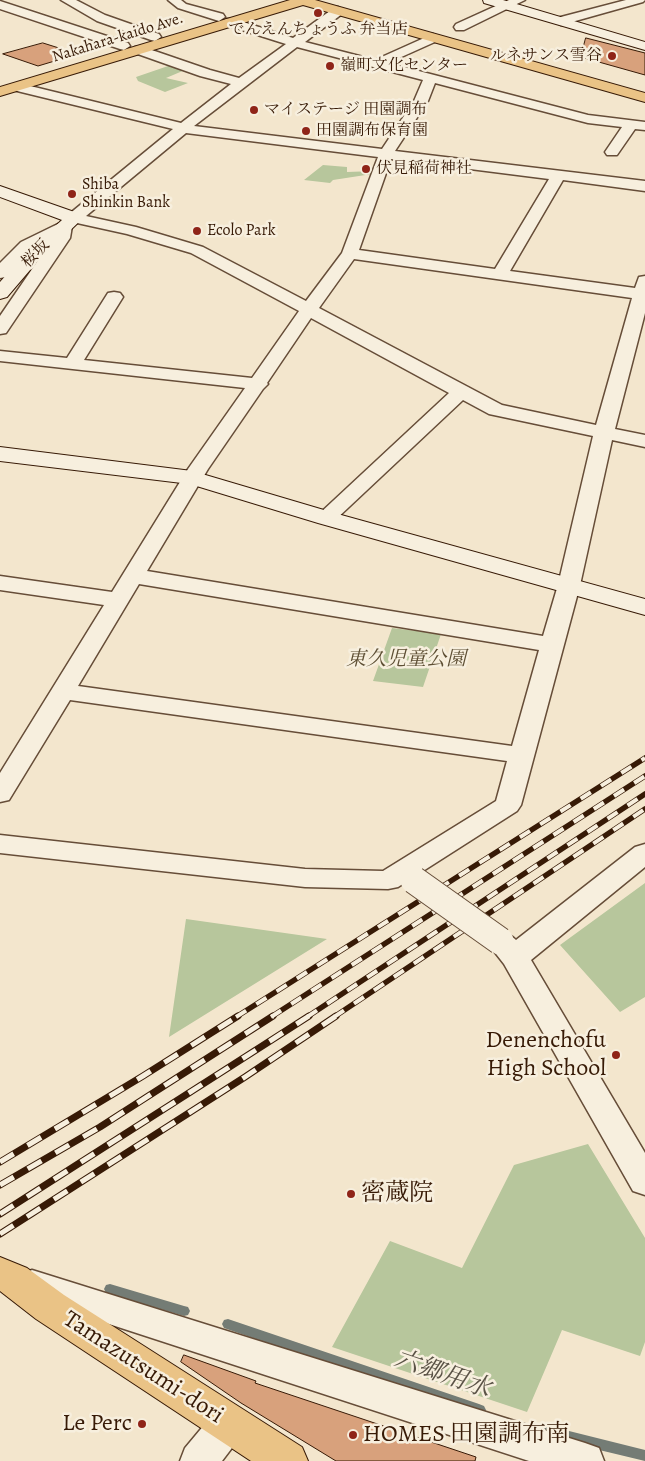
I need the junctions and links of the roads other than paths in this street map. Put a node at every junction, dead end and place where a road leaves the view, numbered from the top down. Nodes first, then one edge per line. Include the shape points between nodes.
1 (17, 0) edge
2 (67, 0) edge
3 (174, 0) edge
4 (278, 0) edge
5 (302, 0) edge
6 (317, 0) edge
7 (489, 0) edge
8 (639, 0) edge
9 (514, 3) edge
10 (0, 5) edge
11 (339, 6) edge
12 (225, 20) junction
13 (561, 21) junction
14 (442, 22) dead end
15 (460, 27) junction
16 (478, 32) dead end
17 (155, 37) junction
18 (433, 38) junction
19 (296, 42) junction
20 (124, 46) junction
21 (645, 46) edge
22 (139, 50) junction
23 (376, 64) junction
24 (431, 78) junction
25 (242, 83) junction
26 (1, 85) edge
27 (18, 87) junction
28 (640, 87) edge
29 (645, 98) edge
30 (638, 125) edge
31 (182, 128) junction
32 (612, 152) dead end
33 (386, 154) junction
34 (558, 175) junction
35 (645, 186) edge
36 (0, 191) edge
37 (69, 222) junction
38 (350, 254) junction
39 (0, 273) edge
40 (500, 275) junction
41 (643, 290) edge
42 (0, 293) edge
43 (114, 297) dead end
44 (309, 309) junction
45 (0, 329) edge
46 (0, 356) edge
47 (73, 363) junction
48 (259, 384) junction
49 (461, 392) junction
50 (604, 433) junction
51 (645, 441) edge
52 (0, 454) edge
53 (192, 478) junction
54 (326, 518) junction
55 (134, 576) junction
56 (0, 583) edge
57 (569, 585) junction
58 (119, 600) junction
59 (645, 607) edge
60 (553, 645) junction
61 (61, 691) junction
62 (522, 755) junction
63 (0, 794) edge
64 (0, 844) edge
65 (645, 853) edge
66 (408, 876) junction
67 (507, 949) junction
68 (645, 1182) edge
69 (6, 1276) edge
70 (228, 1424) junction
71 (200, 1461) edge
72 (288, 1461) edge
73 (585, 1461) edge

1 - 10 street
2 - 17 street via 101,18
3 - 12 street via 182,6
4 - 12 main road, Nakahara-kaido Ave.
5 - 11 main road
5 - 12 main road, Nakahara-kaido Ave.
6 - 28 main road
7 - 9 street
8 - 13 street
9 - 13 street
9 - 15 street
10 - 20 street
11 - 18 main road
11 - 19 street
11 - 28 main road
12 - 17 main road, Nakahara-kaido Ave.
12 - 19 street
12 - 22 main road, Nakahara-kaido Ave.
13 - 21 street
14 - 15 main road
15 - 16 main road
17 - 20 main road, Nakahara-kaido Ave.
18 - 23 street
18 - 29 main road
19 - 23 street
19 - 25 street
20 - 26 main road, Nakahara-kaido Ave.
22 - 25 street
22 - 27 main road, Nakahara-kaido Ave.
23 - 24 street
24 - 30 street via 588,119
24 - 33 street via 421,101
25 - 31 street
26 - 27 main road, Nakahara-kaido Ave.
27 - 31 street
30 - 32 street
31 - 33 street
31 - 37 street
33 - 34 street
33 - 38 street
34 - 35 street
34 - 40 street
36 - 37 street
37 - 39 street via 27,245
37 - 42 street, 桜坂
37 - 44 street via 130,230 198,250
37 - 45 street via 62,238
38 - 40 street
38 - 44 street
40 - 41 street
41 - 50 street
43 - 47 street
44 - 48 street
44 - 49 street
46 - 47 street
47 - 48 street
48 - 53 street
49 - 50 street via 496,410
49 - 54 street
50 - 51 street
50 - 57 street
52 - 53 street
53 - 54 street
53 - 55 street
54 - 57 street
55 - 58 street
55 - 60 street
56 - 58 street
57 - 59 street
57 - 60 street
58 - 61 street
60 - 62 street
61 - 62 street
61 - 63 street
62 - 66 street via 508,805
64 - 66 street via 305,878 388,880
65 - 67 street
66 - 67 street, bridge
67 - 68 street
69 - 70 main road, Tamazutsumi-dori
69 - 73 street via 392,1402
70 - 71 street
70 - 72 main road, Tamazutsumi-dori

